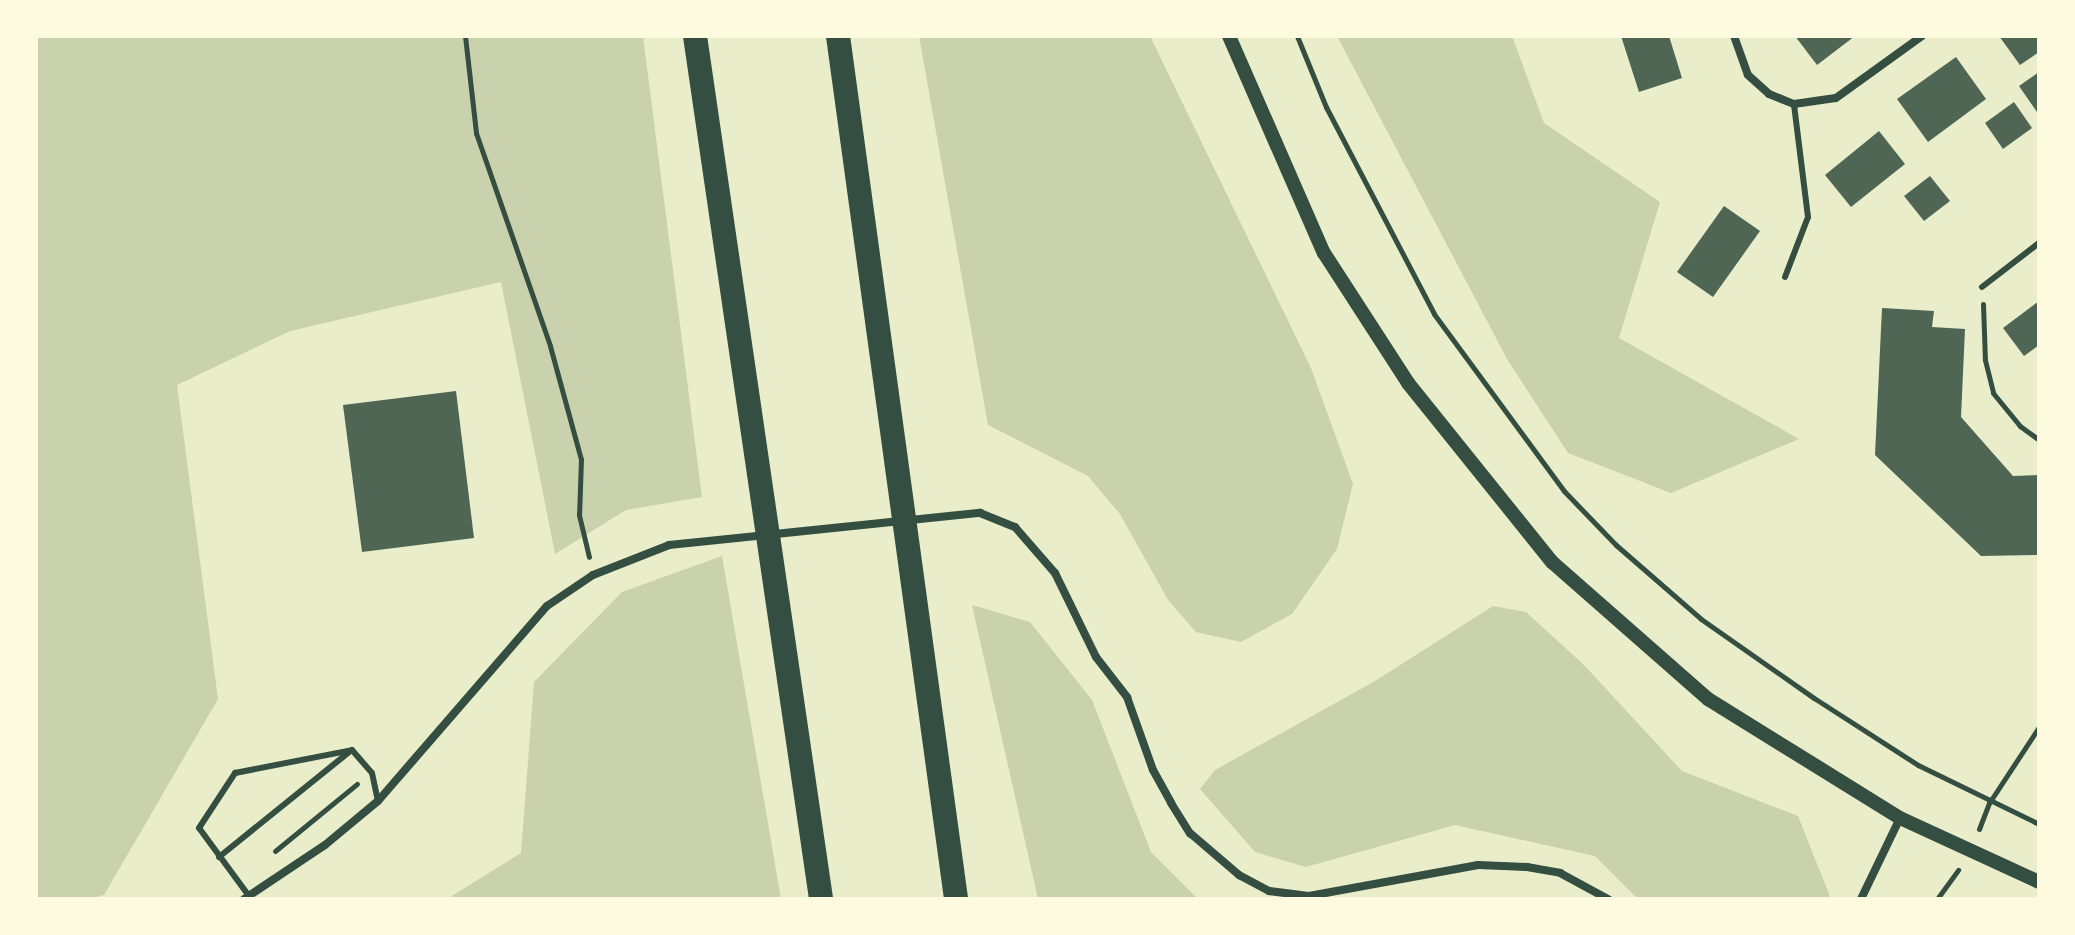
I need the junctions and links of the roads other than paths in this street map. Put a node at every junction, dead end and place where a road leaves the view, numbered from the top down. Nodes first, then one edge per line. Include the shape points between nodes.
1 (695, 36) edge
2 (838, 36) edge
3 (1229, 36) edge
4 (1734, 36) edge
5 (1922, 36) edge
6 (1794, 104) junction
7 (2039, 243) edge
8 (1785, 277) dead end
9 (1982, 287) road end
10 (352, 750) junction
11 (378, 801) junction
12 (1900, 818) junction
13 (946, 834) junction
14 (219, 857) junction
15 (2039, 882) edge
16 (246, 897) edge
17 (821, 899) edge
18 (956, 899) edge
19 (965, 899) edge
20 (1608, 899) edge
21 (1861, 899) edge

1 - 17 highway
2 - 13 highway
3 - 12 street via 1324,253 1408,383 1552,562 1708,699
4 - 6 street via 1748,75 1769,94
5 - 6 street via 1836,98
6 - 8 lane via 1808,217
7 - 9 lane
10 - 11 lane via 372,773
10 - 14 lane
10 - 14 lane via 235,773 199,828
11 - 16 street
11 - 20 street via 547,606 593,575 669,545 980,513 1015,527 1055,573 1096,657 1127,697 1171,803 1190,833 1239,875 1269,891 1309,896 1478,865 1527,867 1560,873
12 - 15 street
12 - 21 street
13 - 18 highway
13 - 19 highway
14 - 16 lane

